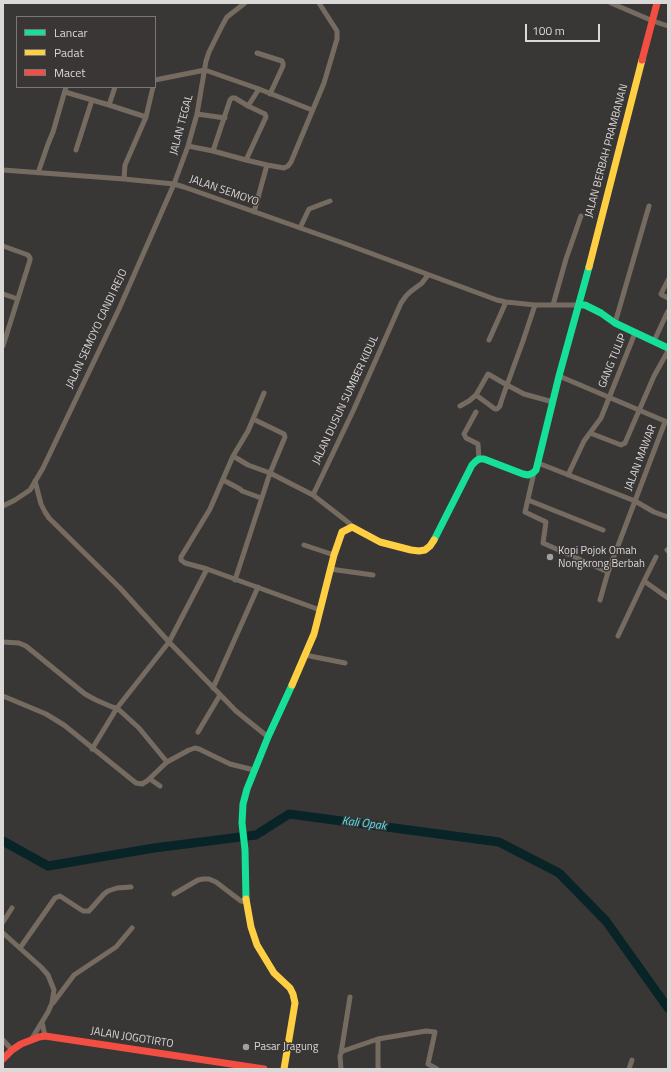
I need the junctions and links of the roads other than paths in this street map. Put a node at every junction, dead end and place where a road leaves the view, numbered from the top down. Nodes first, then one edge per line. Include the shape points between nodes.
1 (245, 3) edge
2 (319, 3) edge
3 (611, 3) edge
4 (657, 3) edge
5 (653, 21) junction
6 (668, 26) edge
7 (257, 53) dead end
8 (205, 70) junction
9 (156, 80) edge
10 (114, 88) edge
11 (153, 88) edge
12 (259, 89) junction
13 (66, 90) edge
14 (270, 94) junction
15 (92, 100) junction
16 (108, 104) junction
17 (248, 106) junction
18 (312, 110) junction
19 (197, 114) junction
20 (146, 117) junction
21 (225, 118) junction
22 (188, 146) junction
23 (76, 150) dead end
24 (214, 151) junction
25 (246, 160) junction
26 (267, 164) junction
27 (3, 170) edge
28 (38, 173) junction
29 (124, 179) junction
30 (174, 184) junction
31 (330, 201) dead end
32 (649, 206) dead end
33 (254, 212) junction
34 (581, 216) dead end
35 (300, 228) junction
36 (3, 246) edge
37 (428, 275) junction
38 (668, 280) edge
39 (3, 294) edge
40 (668, 298) edge
41 (18, 299) junction
42 (506, 302) junction
43 (535, 305) junction
44 (554, 305) junction
45 (579, 305) junction
46 (668, 311) edge
47 (615, 323) junction
48 (635, 333) junction
49 (4, 338) edge
50 (489, 340) dead end
51 (654, 340) junction
52 (3, 346) edge
53 (668, 348) edge
54 (668, 351) edge
55 (559, 376) junction
56 (507, 385) junction
57 (264, 393) dead end
58 (476, 395) junction
59 (610, 397) junction
60 (553, 402) junction
61 (460, 406) dead end
62 (639, 410) junction
63 (476, 412) dead end
64 (253, 419) junction
65 (667, 422) edge
66 (590, 433) junction
67 (233, 456) junction
68 (479, 459) junction
69 (538, 463) junction
70 (270, 473) junction
71 (532, 473) junction
72 (568, 475) junction
73 (223, 480) junction
74 (34, 481) junction
75 (313, 495) junction
76 (261, 498) junction
77 (528, 500) junction
78 (635, 501) junction
79 (3, 506) edge
80 (668, 517) edge
81 (352, 527) junction
82 (603, 530) dead end
83 (304, 545) dead end
84 (334, 555) junction
85 (656, 558) dead end
86 (207, 569) junction
87 (330, 569) junction
88 (608, 572) junction
89 (373, 575) dead end
90 (234, 580) junction
91 (644, 581) junction
92 (258, 588) junction
93 (668, 598) edge
94 (600, 600) dead end
95 (320, 610) junction
96 (618, 636) dead end
97 (3, 642) edge
98 (169, 642) junction
99 (305, 655) junction
100 (345, 663) dead end
101 (214, 688) junction
102 (220, 695) junction
103 (3, 696) edge
104 (117, 708) junction
105 (198, 732) dead end
106 (268, 737) junction
107 (92, 749) junction
108 (167, 762) junction
109 (254, 770) junction
110 (150, 779) junction
111 (160, 786) dead end
112 (131, 887) dead end
113 (174, 894) dead end
114 (246, 902) junction
115 (12, 908) dead end
116 (3, 922) edge
117 (132, 928) dead end
118 (3, 933) edge
119 (20, 948) junction
120 (350, 997) dead end
121 (52, 1003) junction
122 (42, 1022) junction
123 (45, 1036) junction
124 (378, 1039) junction
125 (3, 1040) edge
126 (31, 1040) junction
127 (12, 1050) junction
128 (341, 1053) junction
129 (3, 1059) edge
130 (632, 1060) dead end
131 (264, 1069) edge
132 (284, 1069) edge
133 (337, 1069) edge
134 (341, 1069) edge
135 (379, 1069) edge
136 (437, 1069) edge
137 (629, 1069) edge

1 - 8 street, JALAN TEGAL via 227,17 209,52
2 - 18 street via 337,31 338,39
3 - 5 street
4 - 5 street, JALAN BERBAH PRAMBANAN
5 - 6 street
5 - 45 street, JALAN BERBAH PRAMBANAN
7 - 14 street via 283,63
8 - 9 street
8 - 12 street
8 - 19 street, JALAN TEGAL
10 - 16 street
11 - 20 street
12 - 14 street
12 - 17 street
13 - 15 street
13 - 28 street
14 - 18 street
15 - 16 street
15 - 23 street
16 - 20 street
17 - 21 street via 232,98
17 - 25 street via 265,114 266,117
18 - 26 street via 288,166 284,168
19 - 21 street
19 - 22 street, JALAN TEGAL
20 - 29 street via 125,165
21 - 24 street
22 - 24 street
22 - 30 street, JALAN TEGAL
24 - 25 street
25 - 26 street
26 - 33 street
27 - 28 street, JALAN SEMOYO
28 - 29 street, JALAN SEMOYO
29 - 30 street, JALAN SEMOYO
30 - 33 street, JALAN SEMOYO
30 - 74 street, JALAN SEMOYO CANDI REJO via 113,321 43,468
31 - 35 street via 309,209
32 - 47 street
33 - 35 street, JALAN SEMOYO
34 - 44 street
35 - 37 street, JALAN SEMOYO
36 - 41 street via 30,258
37 - 42 street, JALAN SEMOYO
37 - 75 street, JALAN DUSUN SUMBER KIDUL via 401,303
38 - 40 street via 661,294
39 - 41 street
41 - 49 street
42 - 43 street, JALAN SEMOYO
42 - 50 street
43 - 44 street, JALAN SEMOYO
43 - 56 street
44 - 45 street, JALAN SEMOYO
45 - 47 street via 585,305 601,313
45 - 55 street, JALAN BERBAH PRAMBANAN
46 - 51 street
47 - 48 street
48 - 51 street
48 - 59 street, GANG TULIP
49 - 52 street
51 - 53 street
54 - 62 street
55 - 59 street
55 - 60 street, JALAN BERBAH PRAMBANAN
56 - 58 street via 488,374
56 - 58 street via 498,409
56 - 60 street via 530,396
57 - 64 street
58 - 61 street
59 - 62 street
59 - 66 street, GANG TULIP
60 - 69 street, JALAN BERBAH PRAMBANAN
62 - 65 street
62 - 66 street via 623,445
63 - 68 street via 464,434 466,438 478,444
64 - 67 street
64 - 70 street via 285,434
65 - 78 street, JALAN MAWAR
66 - 72 street, GANG TULIP
67 - 70 street
67 - 73 street
68 - 71 street via 523,474
68 - 81 street via 472,465 434,539 425,550 390,545
69 - 71 street, JALAN BERBAH PRAMBANAN
69 - 72 street
70 - 75 street
70 - 76 street
71 - 77 street
72 - 78 street
73 - 76 street
73 - 86 street via 210,509 181,557 185,563
74 - 79 street, JALAN SEMOYO CANDI REJO via 30,490
74 - 98 street via 41,504 50,518 120,588
75 - 81 street
76 - 90 street
77 - 82 street
77 - 88 street via 525,512 546,522 543,543
78 - 80 street
78 - 88 street, JALAN MAWAR
81 - 84 street via 342,532
83 - 84 street
84 - 87 street
85 - 91 street
86 - 90 street
86 - 98 street
87 - 89 street
87 - 95 street
88 - 94 street, JALAN MAWAR
90 - 92 street
91 - 93 street
91 - 96 street
92 - 95 street
92 - 101 street
95 - 99 street
97 - 104 street via 18,642 26,646 86,694
98 - 101 street
98 - 104 street
99 - 100 street
99 - 106 street
101 - 102 street
102 - 105 street
102 - 106 street
103 - 107 street via 46,714 64,725
104 - 107 street
104 - 108 street via 139,728
106 - 109 street
107 - 110 street via 136,783 142,784
108 - 109 street via 194,748 230,764
108 - 110 street
109 - 114 street via 243,804
110 - 111 street
112 - 119 street via 108,891 89,911 83,911 60,896 55,898
113 - 114 street via 198,880 209,879
114 - 132 street via 257,945 274,973 293,994 295,1003
115 - 116 street
117 - 121 street via 116,947 74,975
118 - 119 street
119 - 121 street via 48,975 54,990
120 - 128 street
121 - 122 street
122 - 123 street
122 - 126 street
123 - 126 street, JALAN JOGOTIRTO
123 - 131 street, JALAN JOGOTIRTO
124 - 128 street
124 - 135 street
124 - 136 street via 426,1031 435,1032 428,1064
125 - 127 street
126 - 127 street, JALAN JOGOTIRTO
127 - 129 street, JALAN JOGOTIRTO
128 - 134 street
130 - 137 street
133 - 134 street

